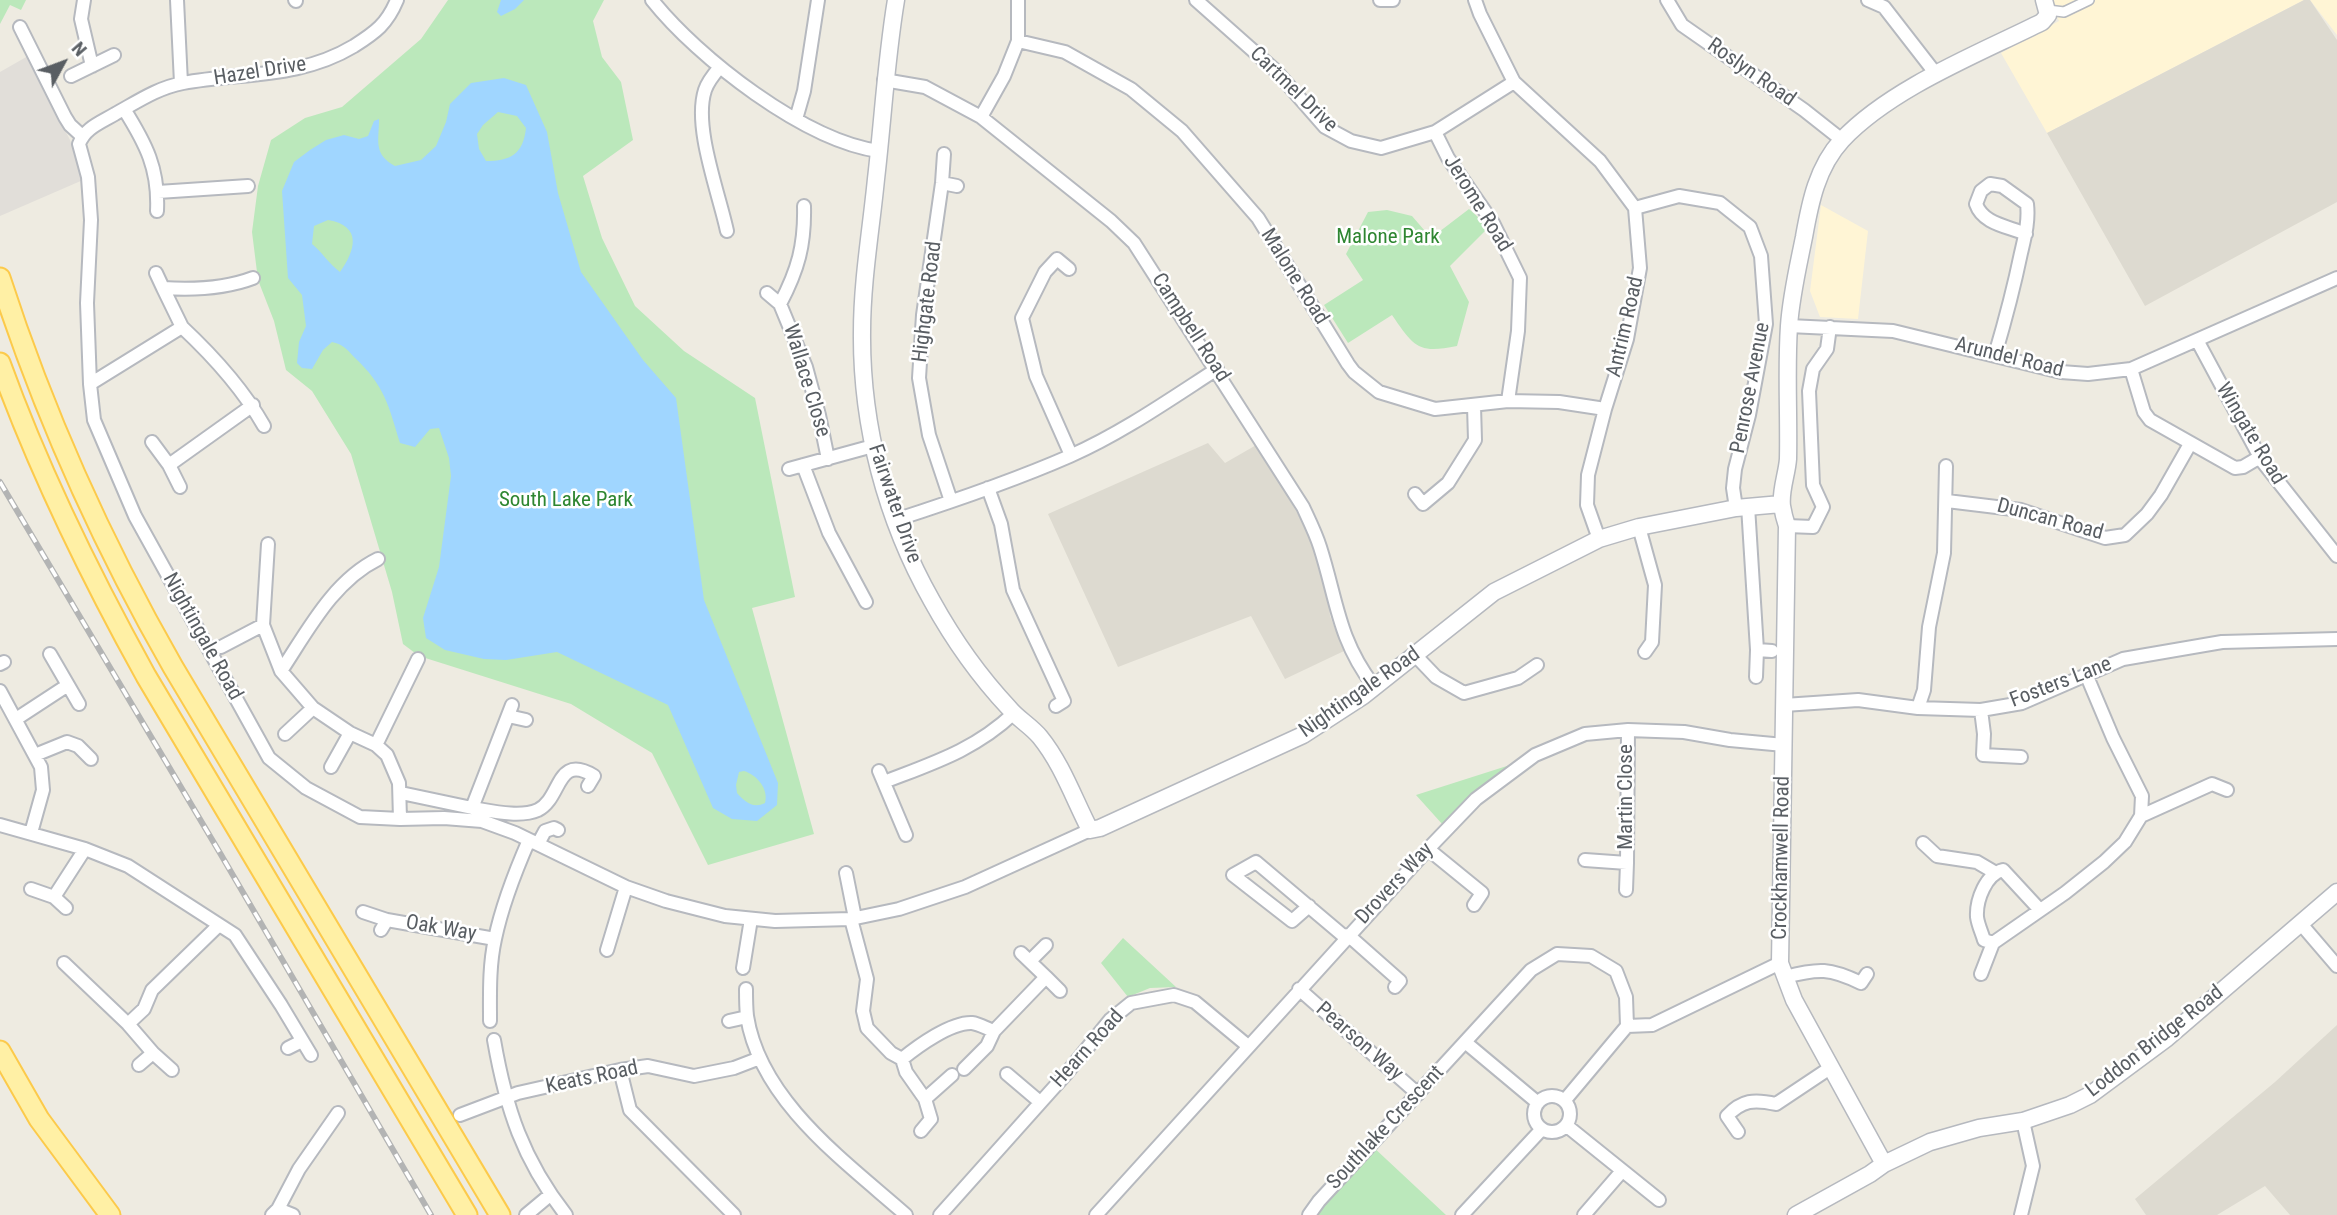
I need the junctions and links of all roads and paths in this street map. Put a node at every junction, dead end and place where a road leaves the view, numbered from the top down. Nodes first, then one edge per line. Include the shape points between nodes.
1 (83, 0) edge
2 (177, 0) edge
3 (397, 0) edge
4 (818, 0) edge
5 (896, 0) edge
6 (1018, 0) edge
7 (1196, 0) edge
8 (1380, 0) edge
9 (1392, 0) edge
10 (1475, 0) edge
11 (1667, 0) edge
12 (1868, 0) edge
13 (2089, 0) edge
14 (658, 2) edge
15 (2046, 10) edge
16 (20, 27) dead end
17 (1018, 40) junction
18 (114, 55) dead end
19 (92, 66) junction
20 (720, 67) junction
21 (1936, 74) junction
22 (71, 76) dead end
23 (884, 80) junction
24 (1514, 82) junction
25 (181, 83) junction
26 (124, 109) junction
27 (981, 117) junction
28 (796, 119) junction
29 (1435, 132) junction
30 (82, 136) junction
31 (1842, 140) junction
32 (879, 150) junction
33 (944, 154) dead end
34 (237, 173) dead end
35 (942, 183) junction
36 (957, 186) dead end
37 (158, 192) junction
38 (804, 206) dead end
39 (1635, 208) junction
40 (157, 211) dead end
41 (727, 231) dead end
42 (2026, 234) junction
43 (1069, 269) dead end
44 (156, 273) dead end
45 (0, 278) edge
46 (2337, 278) edge
47 (247, 285) dead end
48 (163, 288) junction
49 (767, 293) dead end
50 (780, 304) junction
51 (1789, 326) junction
52 (183, 327) junction
53 (1830, 327) junction
54 (2197, 340) junction
55 (1995, 355) junction
56 (0, 363) edge
57 (1217, 369) junction
58 (2131, 369) junction
59 (90, 384) junction
60 (1508, 401) junction
61 (253, 405) junction
62 (1474, 406) junction
63 (1605, 409) junction
64 (264, 426) dead end
65 (152, 442) dead end
66 (2190, 444) junction
67 (873, 446) junction
68 (1071, 455) junction
69 (2260, 457) junction
70 (828, 458) junction
71 (169, 465) junction
72 (1946, 465) dead end
73 (803, 466) junction
74 (789, 469) dead end
75 (180, 486) dead end
76 (988, 488) junction
77 (1947, 500) junction
78 (951, 501) junction
79 (1423, 504) dead end
80 (1781, 504) junction
81 (1742, 507) junction
82 (895, 520) junction
83 (1787, 526) junction
84 (1639, 527) junction
85 (1599, 539) junction
86 (268, 544) dead end
87 (2337, 556) edge
88 (369, 559) dead end
89 (866, 602) dead end
90 (263, 625) junction
91 (2337, 639) edge
92 (221, 647) dead end
93 (1653, 648) dead end
94 (1757, 650) junction
95 (1772, 651) dead end
96 (50, 654) dead end
97 (1415, 654) junction
98 (412, 663) dead end
99 (1530, 665) dead end
100 (281, 671) junction
101 (2086, 674) junction
102 (1756, 677) dead end
103 (68, 685) junction
104 (1373, 685) junction
105 (0, 691) edge
106 (79, 704) dead end
107 (1784, 705) junction
108 (1056, 706) dead end
109 (313, 708) junction
110 (1918, 708) junction
111 (1981, 710) junction
112 (1014, 713) junction
113 (16, 719) junction
114 (526, 720) dead end
115 (1628, 730) junction
116 (350, 733) junction
117 (285, 734) dead end
118 (376, 745) junction
119 (1784, 745) junction
120 (35, 755) junction
121 (2021, 757) dead end
122 (92, 759) dead end
123 (331, 767) dead end
124 (595, 776) dead end
125 (2227, 790) dead end
126 (401, 793) junction
127 (472, 808) junction
128 (2141, 816) junction
129 (400, 819) junction
130 (0, 825) edge
131 (558, 830) dead end
132 (1090, 830) junction
133 (31, 832) junction
134 (906, 835) dead end
135 (533, 842) junction
136 (1923, 843) dead end
137 (85, 849) junction
138 (1428, 849) junction
139 (1585, 860) dead end
140 (1627, 863) junction
141 (1994, 872) junction
142 (846, 873) dead end
143 (626, 887) junction
144 (31, 889) dead end
145 (1626, 890) dead end
146 (2337, 892) edge
147 (54, 897) junction
148 (1474, 905) dead end
149 (1309, 906) junction
150 (66, 908) dead end
151 (2040, 910) junction
152 (363, 912) dead end
153 (751, 919) junction
154 (853, 919) junction
155 (2301, 924) junction
156 (219, 925) junction
157 (1347, 937) junction
158 (495, 940) junction
159 (1993, 943) junction
160 (1046, 945) dead end
161 (607, 950) dead end
162 (64, 963) dead end
163 (2337, 966) edge
164 (743, 968) dead end
165 (1783, 970) junction
166 (1981, 974) dead end
167 (1046, 977) junction
168 (1400, 981) dead end
169 (1862, 983) dead end
170 (746, 989) dead end
171 (1299, 989) junction
172 (1060, 991) dead end
173 (747, 1017) junction
174 (490, 1021) dead end
175 (729, 1021) dead end
176 (128, 1024) junction
177 (1628, 1026) junction
178 (994, 1031) junction
179 (494, 1040) dead end
180 (302, 1041) junction
181 (1465, 1042) junction
182 (1248, 1046) junction
183 (288, 1048) dead end
184 (0, 1051) edge
185 (153, 1053) junction
186 (311, 1055) dead end
187 (760, 1058) junction
188 (902, 1059) junction
189 (139, 1065) dead end
190 (1830, 1068) junction
191 (172, 1070) dead end
192 (620, 1070) junction
193 (1007, 1074) dead end
194 (1418, 1094) junction
195 (506, 1097) junction
196 (925, 1099) junction
197 (1565, 1100) junction
198 (1041, 1102) junction
199 (1538, 1103) junction
200 (338, 1113) dead end
201 (460, 1115) dead end
202 (2023, 1121) junction
203 (1567, 1126) junction
204 (1541, 1130) junction
205 (920, 1131) dead end
206 (1738, 1132) dead end
207 (1884, 1164) junction
208 (1622, 1171) junction
209 (550, 1195) junction
210 (1659, 1200) dead end
211 (275, 1212) edge
212 (110, 1215) edge
213 (293, 1215) edge
214 (467, 1215) edge
215 (500, 1215) edge
216 (526, 1215) edge
217 (566, 1215) edge
218 (734, 1215) edge
219 (906, 1215) edge
220 (940, 1215) edge
221 (1096, 1215) edge
222 (1309, 1215) edge
223 (1462, 1215) edge
224 (1584, 1215) edge
225 (1796, 1215) edge
226 (2021, 1215) edge

1 - 19 street via 81,19
2 - 25 street, Hazel Drive
3 - 25 street, Hazel Drive via 389,19 337,57 296,70
4 - 28 street
5 - 23 street, Fairwater Drive
6 - 17 street
7 - 29 street, Cartmel Drive via 1276,71 1325,127 1351,141 1381,148
8 - 9 street
10 - 24 street
11 - 31 street, Roslyn Road via 1682,25
12 - 21 street via 1884,8
13 - 15 street, Crockhamwell Road via 2064,12
14 - 20 street via 684,35
15 - 21 street, Crockhamwell Road
16 - 30 street, Nightingale Road via 65,117
17 - 27 street
17 - 62 street, Malone Road via 1065,52 1131,89 1182,131 1258,218 1354,372 1379,392 1435,409
18 - 19 street
19 - 22 street
20 - 28 street
20 - 41 street via 705,91 702,108 717,214
21 - 31 street, Crockhamwell Road via 1880,109
23 - 27 street, Campbell Road via 925,87
23 - 32 street, Fairwater Drive
24 - 29 street, Cartmel Drive
24 - 39 street via 1600,161
25 - 26 street, Hazel Drive
26 - 30 street, Hazel Drive
26 - 37 street via 144,142
27 - 57 street, Campbell Road via 1134,243
28 - 32 street via 836,138
29 - 60 street, Jerome Road via 1493,223 1520,278
30 - 59 street, Nightingale Road via 79,144 89,177 91,220
31 - 51 street, Crockhamwell Road via 1823,167 1810,204
32 - 67 street, Fairwater Drive via 862,333
33 - 35 street, Highgate Road
34 - 37 street via 243,186
35 - 36 street
35 - 78 street, Highgate Road via 919,378 929,435
37 - 40 street
38 - 50 street, Wallace Close via 805,229 795,275
39 - 63 street, Antrim Road via 1640,268 1627,339
39 - 81 street, Penrose Avenue via 1679,196 1720,203 1750,227 1762,256 1766,324 1733,488
42 - 42 street via 2027,204 2002,186 1990,184 1981,191 1976,204 1979,214
42 - 55 street
43 - 68 street via 1053,255 1022,318 1036,376
44 - 48 street
45 - 215 main road via 62,446 126,583
46 - 54 street, Arundel Road
47 - 48 street
48 - 52 street
49 - 50 street, Wallace Close
50 - 70 street, Wallace Close via 806,367
51 - 53 street, Arundel Road
51 - 80 street, Crockhamwell Road via 1788,462
52 - 59 street
52 - 61 street
53 - 55 street, Arundel Road via 1893,331
53 - 83 street via 1826,349 1813,369 1810,391 1813,485 1823,507 1813,527
54 - 58 street, Arundel Road
54 - 69 street, Wingate Road
55 - 58 street, Arundel Road via 2061,372
56 - 214 main road via 60,509 111,614
57 - 68 street
57 - 104 street, Campbell Road via 1303,507 1320,544 1347,641
58 - 66 street via 2150,420
59 - 129 street, Nightingale Road via 94,420 135,516 270,758 306,788 360,817
60 - 62 street, Malone Road
60 - 63 street, Malone Road
61 - 64 street
61 - 71 street
62 - 79 street via 1475,440 1448,483
63 - 85 street, Antrim Road via 1587,485 1587,505
65 - 71 street
66 - 69 street via 2235,468
66 - 77 street, Duncan Road via 2161,495 2125,536 2105,538 2021,510
67 - 70 street, Wallace Close
67 - 82 street, Fairwater Drive
68 - 76 street
69 - 87 street, Wingate Road
70 - 73 street, Wallace Close
71 - 75 street
72 - 77 street
73 - 74 street, Wallace Close
73 - 89 street, Wallace Close via 851,587
76 - 78 street
76 - 108 street via 1001,524 1013,590 1065,701
77 - 110 street via 1944,553
78 - 82 street
80 - 81 street, Nightingale Road
80 - 83 street, Crockhamwell Road
81 - 84 street, Nightingale Road
81 - 94 street, Penrose Avenue
82 - 112 street, Fairwater Drive via 939,613
83 - 107 street, Crockhamwell Road
84 - 85 street, Nightingale Road
84 - 93 street via 1655,584
85 - 97 street, Nightingale Road via 1494,592
86 - 90 street
88 - 100 street via 336,592
90 - 92 street
90 - 100 street
91 - 101 street, Fosters Lane via 2222,642 2123,659
94 - 95 street
94 - 102 street, Penrose Avenue
96 - 103 street
97 - 99 street via 1436,677 1465,693 1518,678
97 - 104 street, Nightingale Road
98 - 118 street
100 - 109 street
101 - 111 street, Fosters Lane via 2022,703
101 - 128 street via 2142,796
103 - 106 street
103 - 113 street
104 - 132 street, Nightingale Road via 1303,735
105 - 113 street
107 - 110 street, Fosters Lane via 1858,700
107 - 119 street, Crockhamwell Road
109 - 116 street
109 - 117 street
110 - 111 street, Fosters Lane
111 - 121 street via 1984,734 1977,757
112 - 132 street, Fairwater Drive via 1040,737
112 - 134 street via 971,747 882,776
113 - 120 street
114 - 127 street via 510,711
115 - 119 street, Drovers Way
115 - 138 street, Drovers Way via 1585,734 1535,755 1476,799
115 - 140 street, Martin Close
116 - 118 street
116 - 123 street
118 - 126 street via 396,772
119 - 165 street, Crockhamwell Road
120 - 122 street via 66,736
120 - 133 street via 43,782
124 - 127 street via 574,770 563,775 546,805 535,811
125 - 128 street via 2213,777
126 - 127 street
126 - 129 street
128 - 151 street via 2125,842 2104,862
129 - 135 street, Nightingale Road via 482,821
130 - 133 street
131 - 135 street via 545,831
132 - 154 street, Nightingale Road via 965,887
133 - 137 street
135 - 143 street, Nightingale Road
135 - 158 street via 515,872
136 - 141 street via 1937,856 1977,862
137 - 147 street
137 - 156 street via 128,866
138 - 148 street via 1482,893
138 - 157 street, Drovers Way
139 - 140 street, Martin Close
140 - 145 street, Martin Close
141 - 151 street via 2003,870
141 - 159 street via 1984,886 1977,916 1984,940
142 - 154 street
143 - 153 street, Nightingale Road via 666,901
143 - 161 street via 606,935
144 - 147 street
146 - 155 street, Loddon Bridge Road
147 - 150 street
149 - 149 street via 1256,862 1232,876 1292,920
149 - 157 street
151 - 159 street
152 - 158 street, Oak Way via 384,925
153 - 154 street, Nightingale Road
153 - 164 street
154 - 188 street via 867,979 863,1011 867,1028
155 - 163 street
155 - 202 street, Loddon Bridge Road via 2167,1038 2090,1095
156 - 176 street via 152,990 144,1009
156 - 180 street via 235,935 247,951
157 - 168 street
157 - 171 street, Drovers Way
158 - 174 street
159 - 166 street
160 - 167 street via 1026,957
162 - 176 street
165 - 169 street via 1837,972
165 - 177 street via 1652,1025
165 - 190 street, Crockhamwell Road
167 - 172 street
167 - 178 street
170 - 173 street
171 - 182 street, Drovers Way
171 - 194 street, Pearson Way
173 - 175 street
173 - 187 street
176 - 185 street
177 - 181 street, Southlake Crescent via 1626,997 1616,971 1591,956 1557,954 1531,970
177 - 197 street
178 - 188 street via 967,1024 934,1037
178 - 196 street via 987,1046 962,1072
179 - 195 street
180 - 183 street
180 - 186 street
181 - 194 street, Southlake Crescent
181 - 199 street
182 - 198 street, Hearn Road via 1195,1002 1174,995 1131,1003 1110,1020
182 - 221 street, Drovers Way
184 - 212 main road via 39,1119
185 - 189 street
185 - 191 street
187 - 192 street, Keats Road via 694,1076 648,1066
187 - 219 street via 793,1110 817,1136
188 - 196 street
190 - 206 street via 1772,1109 1749,1100 1736,1106 1727,1116
190 - 207 street, Crockhamwell Road
192 - 195 street, Keats Road
192 - 218 street via 630,1110
193 - 198 street, Hearn Road
194 - 222 street, Southlake Crescent
195 - 201 street, Keats Road
195 - 209 street via 518,1136
196 - 205 street via 931,1119
197 - 199 street via 1550,1096
197 - 203 street via 1571,1112
198 - 220 street, Hearn Road
199 - 204 street via 1534,1116
200 - 211 street
202 - 207 street, Loddon Bridge Road via 1930,1142
202 - 226 street via 2033,1166
203 - 204 street via 1553,1133
203 - 208 street
204 - 223 street
207 - 225 street, Loddon Bridge Road
208 - 210 street
208 - 224 street
209 - 216 street
209 - 217 street
211 - 213 street

